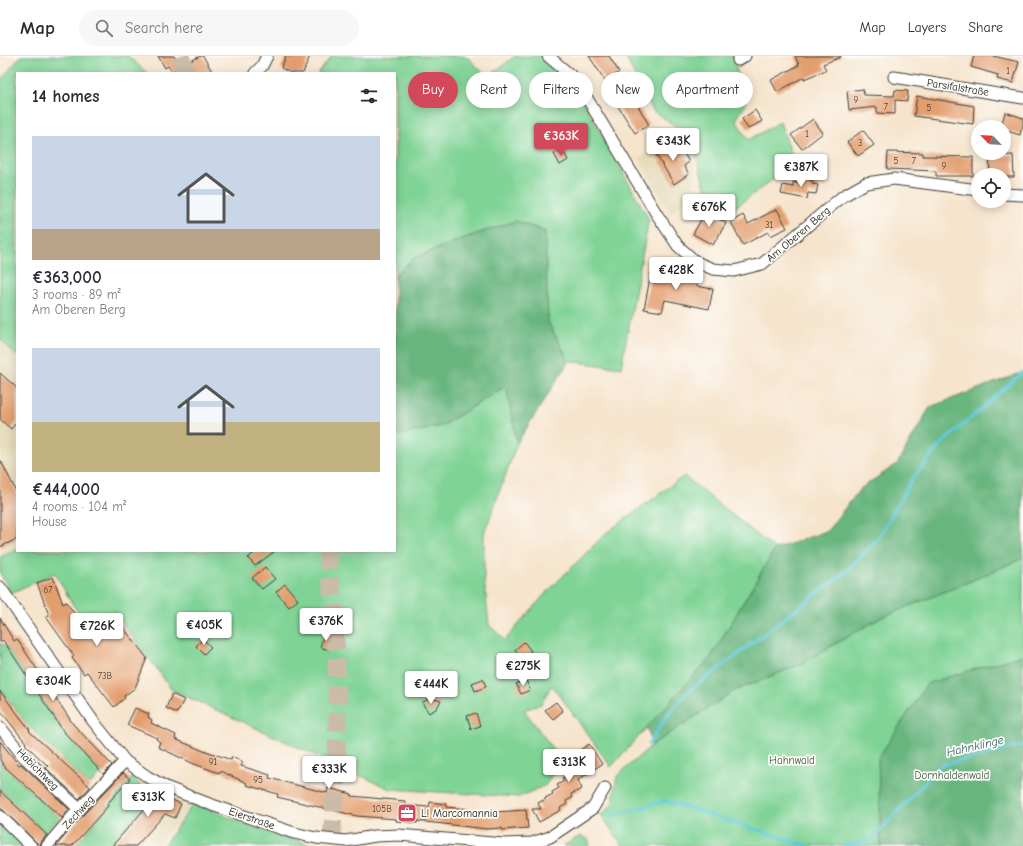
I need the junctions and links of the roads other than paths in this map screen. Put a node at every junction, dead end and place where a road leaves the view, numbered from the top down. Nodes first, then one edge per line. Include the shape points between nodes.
1 (267, 56) edge
2 (548, 56) edge
3 (255, 72) edge
4 (894, 77) dead end
5 (1023, 98) edge
6 (971, 189) edge
7 (1011, 194) edge
8 (1023, 195) edge
9 (0, 587) edge
10 (0, 727) edge
11 (125, 761) junction
12 (605, 788) dead end
13 (79, 809) junction
14 (0, 816) edge
15 (31, 846) edge
16 (48, 846) edge

1 - 3 street
2 - 6 street, Am Oberen Berg via 576,80 678,246 696,262 713,269 734,271 762,264 843,196 866,183 894,179
4 - 5 street, Parsifalstraße
7 - 8 street
9 - 11 street, Eierstraße via 93,721
10 - 13 street, Habichtweg via 24,758
11 - 12 street, Eierstraße via 154,780 212,805 294,833 346,841 399,835 532,844 550,837 593,808
11 - 13 street, Zechweg
13 - 16 street, Zechweg
14 - 15 street

